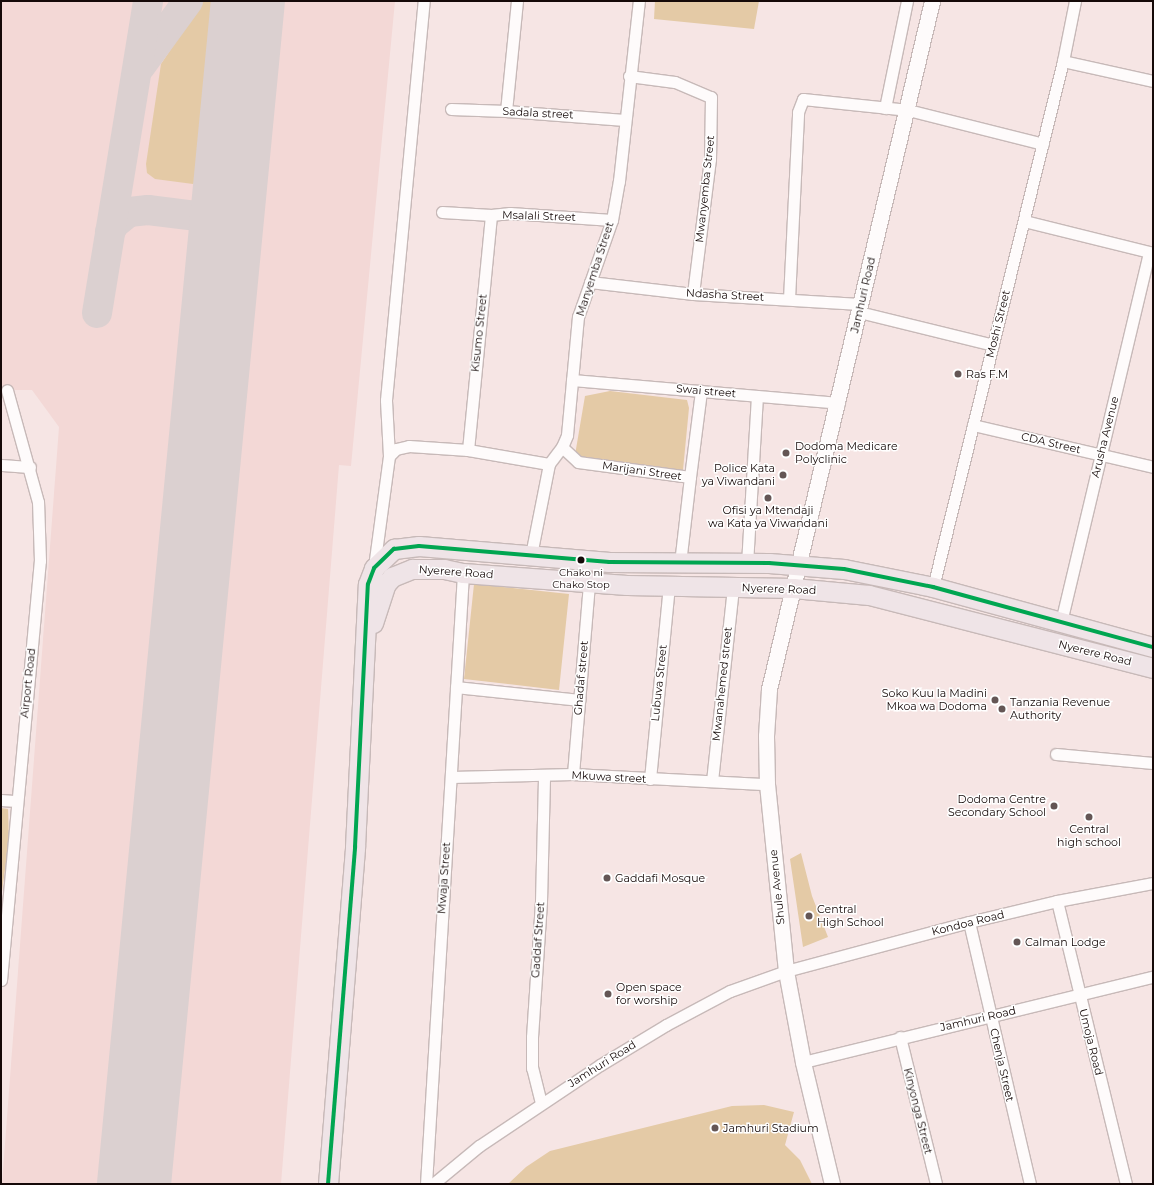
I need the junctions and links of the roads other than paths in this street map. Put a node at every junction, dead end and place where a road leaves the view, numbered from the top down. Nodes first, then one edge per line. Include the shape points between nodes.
1 (424, 1) edge
2 (517, 1) edge
3 (639, 1) edge
4 (907, 1) edge
5 (932, 1) edge
6 (1075, 1) edge
7 (1063, 61) junction
8 (629, 76) junction
9 (1153, 81) edge
10 (885, 108) junction
11 (451, 110) dead end
12 (908, 110) junction
13 (506, 111) junction
14 (625, 120) junction
15 (1043, 144) junction
16 (442, 212) dead end
17 (491, 215) junction
18 (612, 220) junction
19 (1024, 221) junction
20 (1151, 253) edge
21 (590, 282) junction
22 (693, 294) junction
23 (789, 299) junction
24 (860, 308) junction
25 (993, 345) junction
26 (572, 380) junction
27 (7, 390) dead end
28 (701, 391) junction
29 (757, 396) junction
30 (839, 403) junction
31 (973, 425) junction
32 (562, 447) junction
33 (468, 450) junction
34 (1101, 455) junction
35 (389, 456) junction
36 (549, 464) junction
37 (1, 465) edge
38 (30, 467) junction
39 (1153, 468) edge
40 (690, 477) junction
41 (531, 555) junction
42 (680, 564) junction
43 (747, 564) junction
44 (799, 565) junction
45 (374, 568) junction
46 (463, 573) junction
47 (589, 582) junction
48 (669, 586) junction
49 (733, 587) junction
50 (933, 587) junction
51 (793, 588) junction
52 (1061, 622) junction
53 (366, 635) junction
54 (1153, 647) edge
55 (1153, 668) edge
56 (456, 687) junction
57 (579, 700) junction
58 (1056, 754) dead end
59 (1153, 763) edge
60 (573, 774) junction
61 (544, 775) junction
62 (451, 777) junction
63 (650, 779) junction
64 (712, 781) junction
65 (767, 784) junction
66 (1, 800) edge
67 (17, 801) junction
68 (1153, 883) edge
69 (1057, 901) junction
70 (969, 922) junction
71 (786, 971) junction
72 (1153, 977) edge
73 (1, 980) edge
74 (1079, 994) junction
75 (991, 1017) junction
76 (900, 1037) junction
77 (802, 1062) junction
78 (541, 1103) junction
79 (328, 1184) edge
80 (426, 1184) edge
81 (433, 1184) edge
82 (832, 1184) edge
83 (936, 1184) edge
84 (1030, 1184) edge
85 (1126, 1184) edge

1 - 35 street via 386,400
2 - 13 street
3 - 8 street, Manyemba Street
4 - 10 street
5 - 12 main road, Jamhuri Road
6 - 7 street, Moshi Street
7 - 9 street
7 - 15 street, Moshi Street
8 - 14 street, Manyemba Street
8 - 22 street, Mwanyemba Street via 675,82 711,97 710,159
10 - 12 street
10 - 23 street via 803,99 798,112
11 - 13 street, Sadala street
12 - 15 street
12 - 24 main road, Jamhuri Road
13 - 14 street, Sadala street
14 - 18 street, Manyemba Street
15 - 19 street, Moshi Street
16 - 17 street, Msalali Street
17 - 18 street, Msalali Street via 510,213
17 - 33 street, Kisumo Street
18 - 21 street, Manyemba Street
19 - 20 street
19 - 25 street, Moshi Street
20 - 34 street, Arusha Avenue
21 - 22 street, Ndasha Street
21 - 26 street, Manyemba Street via 578,317
22 - 23 street, Ndasha Street
23 - 24 street, Ndasha Street
24 - 25 street, Ndasha Street
24 - 30 main road, Jamhuri Road
25 - 31 street, Moshi Street
26 - 28 street, Swai street
26 - 32 street, Manyemba Street via 567,435
27 - 38 street, Airport Road
28 - 29 street, Swai street
28 - 40 street
29 - 30 street, Swai street
29 - 43 street
30 - 44 main road, Jamhuri Road
31 - 34 street, CDA Street
31 - 50 street, Moshi Street
32 - 36 street, Manyemba Street
32 - 40 street, Marijani Street via 578,462
33 - 35 street via 409,446 396,449
33 - 36 street
34 - 39 street, CDA Street
34 - 52 street, Arusha Avenue
35 - 45 street
36 - 41 street, Manyemba Street
37 - 38 street
38 - 67 street, Airport Road via 38,502 40,561
40 - 42 street, Marijani Street
41 - 42 highway, Nyerere Road via 609,562
41 - 45 highway, Nyerere Road via 405,547 394,549
42 - 43 highway, Nyerere Road
43 - 44 highway, Nyerere Road
44 - 50 highway, Nyerere Road via 844,569
44 - 51 main road, Jamhuri Road
45 - 53 highway, Nyerere Road via 368,584
46 - 47 highway, Nyerere Road
46 - 53 highway, Nyerere Road via 427,568 412,569 392,577 385,585 378,613
46 - 56 street, Mwaja Street
47 - 48 highway, Nyerere Road
47 - 57 street, Ghadaf street
48 - 49 highway, Nyerere Road
48 - 63 street, Lubuva Street
49 - 51 highway, Nyerere Road
49 - 64 street, Mwanahemed street
50 - 52 highway, Nyerere Road
51 - 55 highway, Nyerere Road via 869,595
51 - 65 main road, Shule Avenue via 769,689 766,736
52 - 54 highway, Nyerere Road
53 - 79 highway via 355,847
56 - 57 street
56 - 62 street, Mwaja Street
57 - 60 street, Ghadaf street
58 - 59 street
60 - 61 street, Mkuwa street
60 - 63 street, Mkuwa street
61 - 62 street, Mkuwa street
61 - 78 street, Gaddaf Street via 541,901 532,1038 532,1068
62 - 80 street, Mwaja Street
63 - 64 street, Mkuwa street
64 - 65 street, Mkuwa street
65 - 71 main road, Shule Avenue
66 - 67 street
67 - 73 street, Airport Road
68 - 69 street, Kondoa Road
69 - 70 street, Kondoa Road
69 - 74 street, Umoja Road
70 - 71 street, Kondoa Road
70 - 75 street, Chenja Street
71 - 77 main road, Shule Avenue
71 - 78 street, Jamhuri Road via 730,991 666,1025
72 - 74 street, Jamhuri Road
74 - 75 street, Jamhuri Road
74 - 85 street, Umoja Road
75 - 76 street, Jamhuri Road
75 - 84 street, Chenja Street
76 - 77 street, Jamhuri Road
76 - 83 street, Kinyonga Street
77 - 82 main road, Shule Avenue
78 - 81 street, Jamhuri Road via 479,1146

